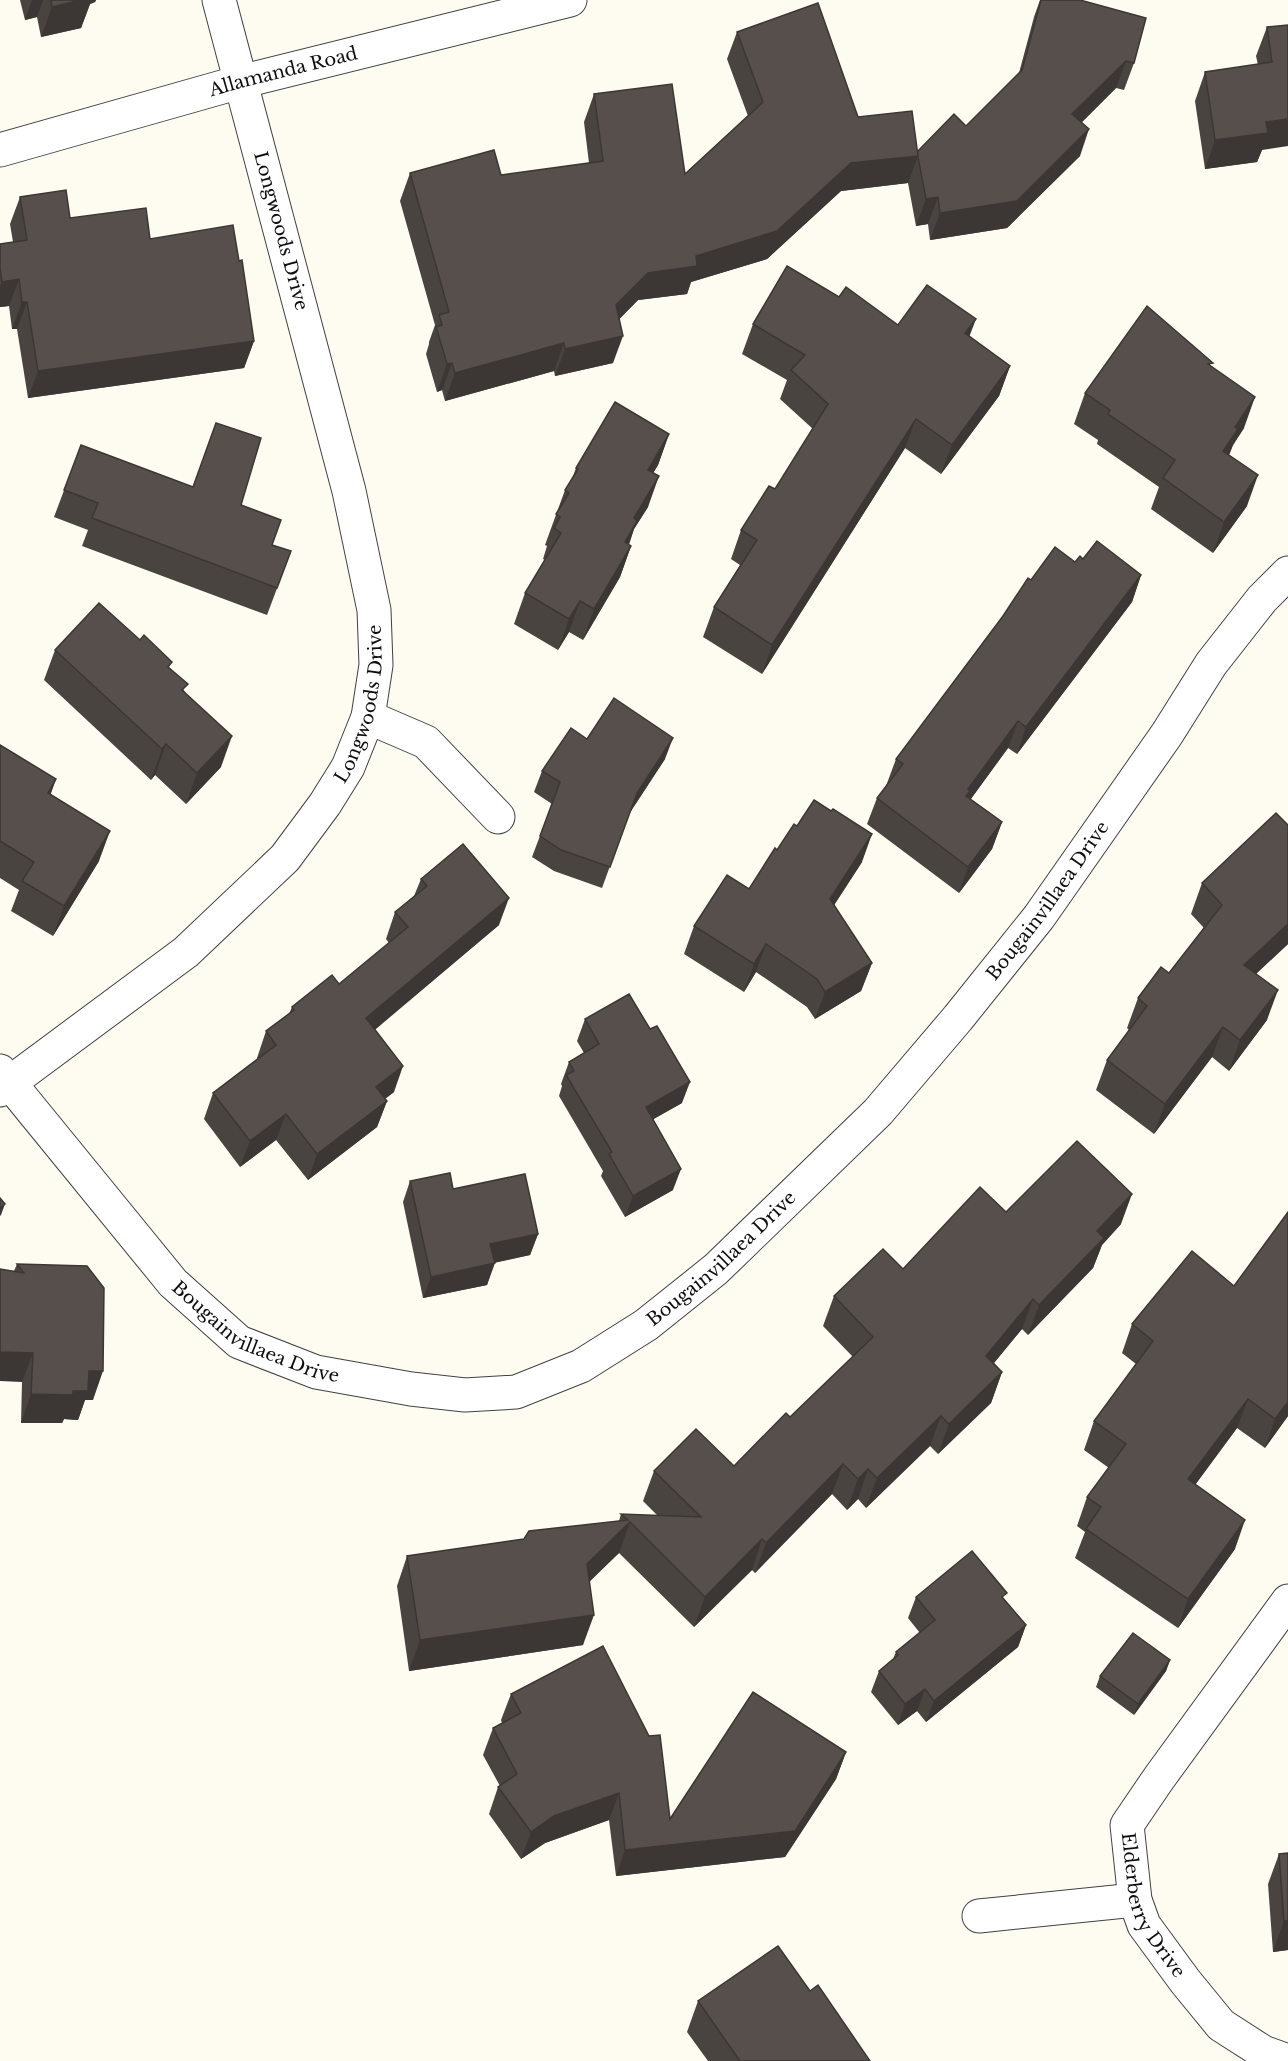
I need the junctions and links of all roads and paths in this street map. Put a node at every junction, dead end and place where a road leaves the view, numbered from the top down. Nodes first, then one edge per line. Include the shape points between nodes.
1 (219, 0) edge
2 (570, 0) edge
3 (240, 82) junction
4 (0, 150) edge
5 (1288, 573) edge
6 (368, 717) junction
7 (498, 818) dead end
8 (3, 1081) edge
9 (1288, 1601) edge
10 (1134, 1900) junction
11 (979, 1916) dead end
12 (1288, 2061) edge

1 - 3 street, Longwoods Drive
2 - 3 street, Allamanda Road
3 - 4 street, Allamanda Road
3 - 6 street, Longwoods Drive via 349,491 375,609 376,665
5 - 8 street, Bougainvillaea Drive via 1262,599 1211,664 1039,917 878,1112 716,1269 646,1324 581,1366 516,1392 465,1395 316,1372 239,1342 173,1283
6 - 7 street via 426,742
6 - 8 street, Longwoods Drive via 348,767 285,858 186,952
9 - 10 street, Elderberry Drive via 1127,1825
10 - 11 street
10 - 12 street, Elderberry Drive via 1144,1925 1221,2025 1263,2052

